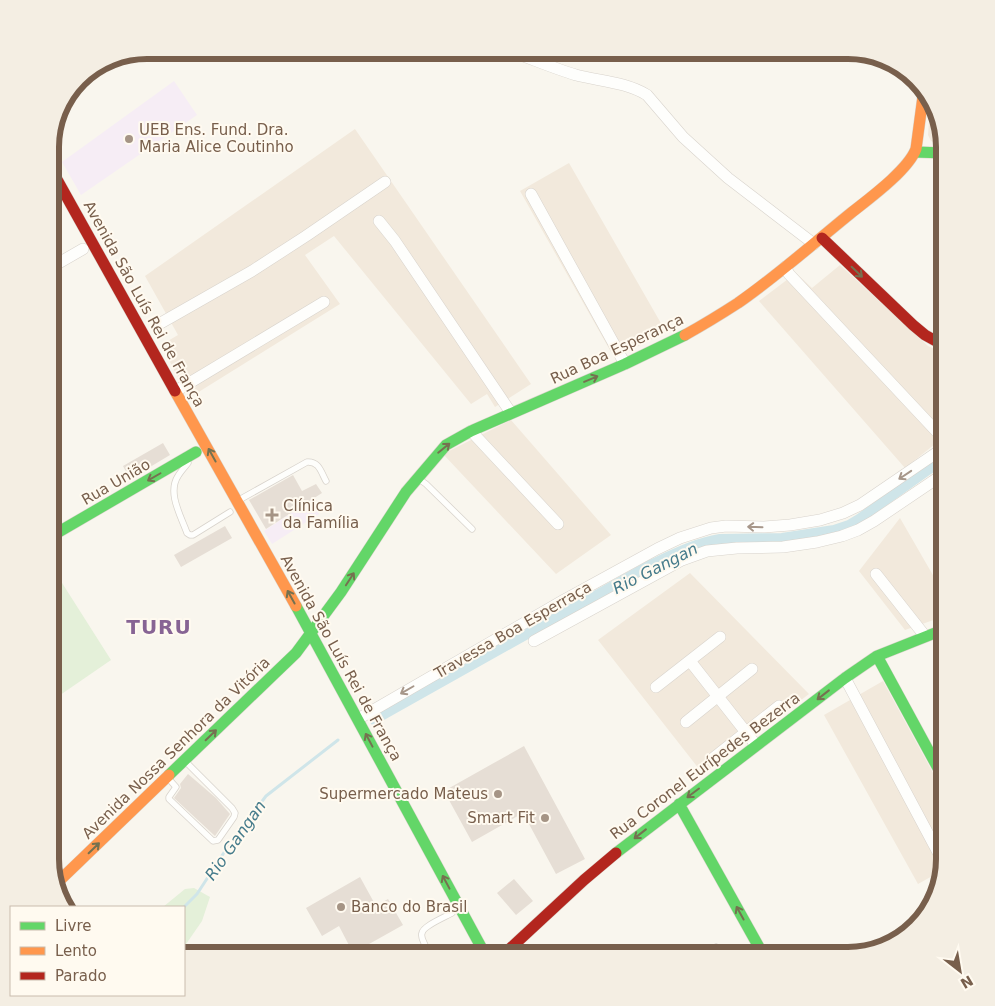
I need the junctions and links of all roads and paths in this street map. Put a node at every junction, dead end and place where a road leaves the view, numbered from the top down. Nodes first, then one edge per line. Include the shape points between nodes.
1 (532, 59) edge
2 (922, 100) edge
3 (936, 145) edge
4 (915, 152) junction
5 (929, 153) junction
6 (936, 153) edge
7 (385, 182) dead end
8 (59, 183) edge
9 (531, 194) dead end
10 (379, 220) dead end
11 (818, 241) junction
12 (83, 250) dead end
13 (59, 263) edge
14 (784, 267) junction
15 (324, 302) dead end
16 (159, 324) dead end
17 (936, 341) edge
18 (625, 364) junction
19 (176, 391) junction
20 (511, 414) junction
21 (471, 431) junction
22 (936, 431) edge
23 (195, 453) joint
24 (936, 453) edge
25 (417, 478) junction
26 (936, 479) edge
27 (326, 481) dead end
28 (237, 501) junction
29 (230, 512) dead end
30 (558, 524) dead end
31 (472, 528) dead end
32 (59, 533) edge
33 (876, 574) dead end
34 (296, 630) dead end
35 (936, 632) edge
36 (311, 633) junction
37 (924, 636) junction
38 (720, 637) dead end
39 (534, 641) dead end
40 (305, 648) junction
41 (876, 656) junction
42 (690, 661) junction
43 (752, 669) dead end
44 (845, 678) junction
45 (656, 687) dead end
46 (718, 697) junction
47 (779, 706) dead end
48 (358, 719) junction
49 (686, 722) dead end
50 (746, 732) junction
51 (354, 735) dead end
52 (756, 745) junction
53 (712, 759) dead end
54 (184, 761) junction
55 (936, 765) edge
56 (167, 777) junction
57 (679, 804) junction
58 (936, 849) edge
59 (61, 879) edge
60 (452, 913) junction
61 (426, 947) edge
62 (470, 947) edge
63 (481, 947) edge
64 (512, 947) edge
65 (759, 947) edge

1 - 11 street via 647,95 683,137 728,178
2 - 4 main road
3 - 5 street
4 - 5 main road
4 - 11 main road, Rua Boa Esperança via 883,187
5 - 6 main road
7 - 16 street via 267,261
8 - 19 main road, Avenida São Luís Rei de França
9 - 18 street
10 - 20 street via 396,240
11 - 14 main road, Rua Boa Esperança
11 -> 17 main road via 913,325
12 - 13 street
14 - 18 main road, Rua Boa Esperança via 713,319
14 - 22 street
15 - 19 street
20 -> 18 main road, Rua Boa Esperança
28 -> 19 main road, Avenida São Luís Rei de França
20 - 21 main road, Rua Boa Esperança
25 -> 21 main road, Rua Boa Esperança via 446,446
21 - 30 street
23 - 29 lane via 177,477 174,488 187,533 194,534
23 -> 32 main road, Rua União
24 -> 48 street, Travessa Boa Esperraça via 843,513 790,525 711,528 680,538
25 - 31 lane
36 -> 25 main road, Rua Boa Esperança
26 - 39 street via 874,521 842,536 783,547 707,551 682,560
27 - 28 lane via 317,464 307,462
36 -> 28 main road, Avenida São Luís Rei de França
33 - 37 street
34 - 40 main road, Avenida São Luís Rei de França
35 - 37 main road, Rua Coronel Eurípedes Bezerra
36 - 40 main road, Avenida Nossa Senhora da Vitória
36 - 48 main road, Avenida São Luís Rei de França
37 - 41 main road, Rua Coronel Eurípedes Bezerra
38 - 42 street
54 -> 40 main road, Avenida Nossa Senhora da Vitória
41 - 44 main road, Rua Coronel Eurípedes Bezerra
41 - 55 main road
42 - 45 street
42 - 46 street
43 - 46 street
44 -> 52 main road, Rua Coronel Eurípedes Bezerra
44 - 58 street
46 - 49 street
46 - 50 street
47 - 50 street
63 -> 48 main road, Avenida São Luís Rei de França
50 - 52 street
50 - 53 street
51 - 60 main road, Avenida São Luís Rei de França
52 -> 57 main road, Rua Coronel Eurípedes Bezerra
54 - 56 main road, Avenida Nossa Senhora da Vitória
54 - 56 lane via 235,813 218,840 213,841 169,799 176,789
59 -> 56 main road, Avenida Nossa Senhora da Vitória
57 -> 64 main road, Rua Coronel Eurípedes Bezerra via 595,870
65 -> 57 main road
60 - 61 lane via 422,931
60 - 62 main road, Avenida São Luís Rei de França

